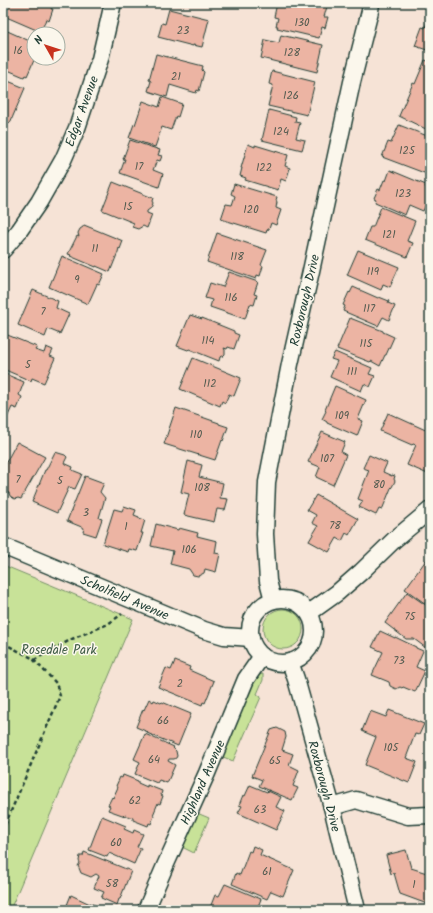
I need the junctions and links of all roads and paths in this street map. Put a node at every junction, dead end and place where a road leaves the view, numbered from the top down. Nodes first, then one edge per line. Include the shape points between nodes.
1 (113, 3) edge
2 (371, 3) edge
3 (3, 250) edge
4 (430, 510) edge
5 (3, 546) edge
6 (273, 600) junction
7 (140, 603) junction
8 (309, 614) junction
9 (251, 638) junction
10 (3, 643) edge
11 (262, 656) junction
12 (34, 660) junction
13 (290, 662) junction
14 (332, 808) junction
15 (430, 808) edge
16 (430, 815) edge
17 (3, 830) edge
18 (146, 910) edge
19 (357, 910) edge

1 - 3 street, Edgar Avenue via 100,59 77,128 63,160 39,202
2 - 6 street, Roxborough Drive via 290,364 267,482 265,534 268,581
4 - 8 street via 337,593
5 - 7 street, Scholfield Avenue
6 - 8 street via 294,601 303,606
6 - 9 street via 257,610 250,628
7 - 9 street, Scholfield Avenue via 204,630 224,636
7 - 12 path via 108,624 72,639
8 - 13 street via 314,623 312,643 307,652
9 - 11 street
10 - 12 path
11 - 13 street via 270,661
11 - 18 street, Highland Avenue via 246,679
12 - 17 path via 56,683 60,696
13 - 14 street, Roxborough Drive
14 - 16 street via 356,800 408,816
14 - 19 street, Roxborough Drive
15 - 16 street

